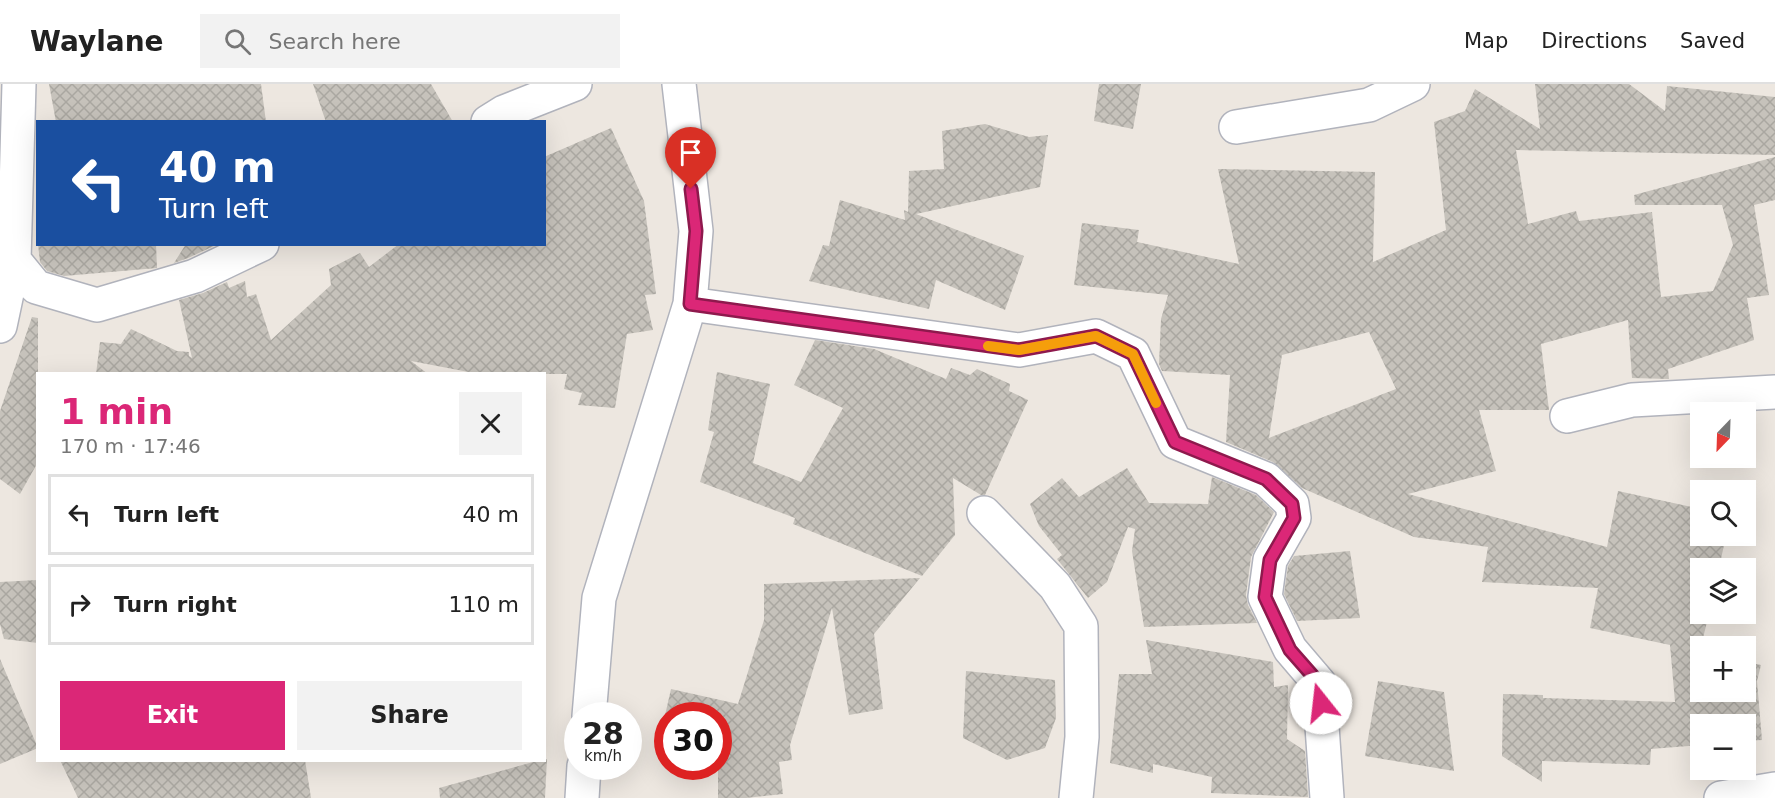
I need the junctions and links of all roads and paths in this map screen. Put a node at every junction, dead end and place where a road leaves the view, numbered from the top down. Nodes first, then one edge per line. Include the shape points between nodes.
1 (19, 84) edge
2 (575, 84) edge
3 (680, 84) edge
4 (1413, 84) edge
5 (491, 120) edge
6 (1236, 127) dead end
7 (258, 246) edge
8 (7, 261) edge
9 (690, 304) junction
10 (0, 326) edge
11 (1775, 392) edge
12 (1567, 416) dead end
13 (984, 513) dead end
14 (590, 702) edge
15 (583, 780) edge
16 (1775, 789) edge
17 (582, 798) edge
18 (1076, 798) edge
19 (1327, 798) edge
20 (1721, 798) edge

1 - 8 street
2 - 5 street
3 - 9 street via 696,231
4 - 6 street via 1370,105
7 - 8 street via 195,276 97,305 36,287
8 - 10 street
9 - 14 street via 599,598
9 - 19 street via 1019,350 1096,336 1133,354 1175,442 1266,479 1292,504 1294,518 1270,560 1265,597 1290,650 1319,683
11 - 12 street via 1632,400
13 - 18 street via 1055,586 1081,626 1082,737
15 - 17 street
16 - 20 street

